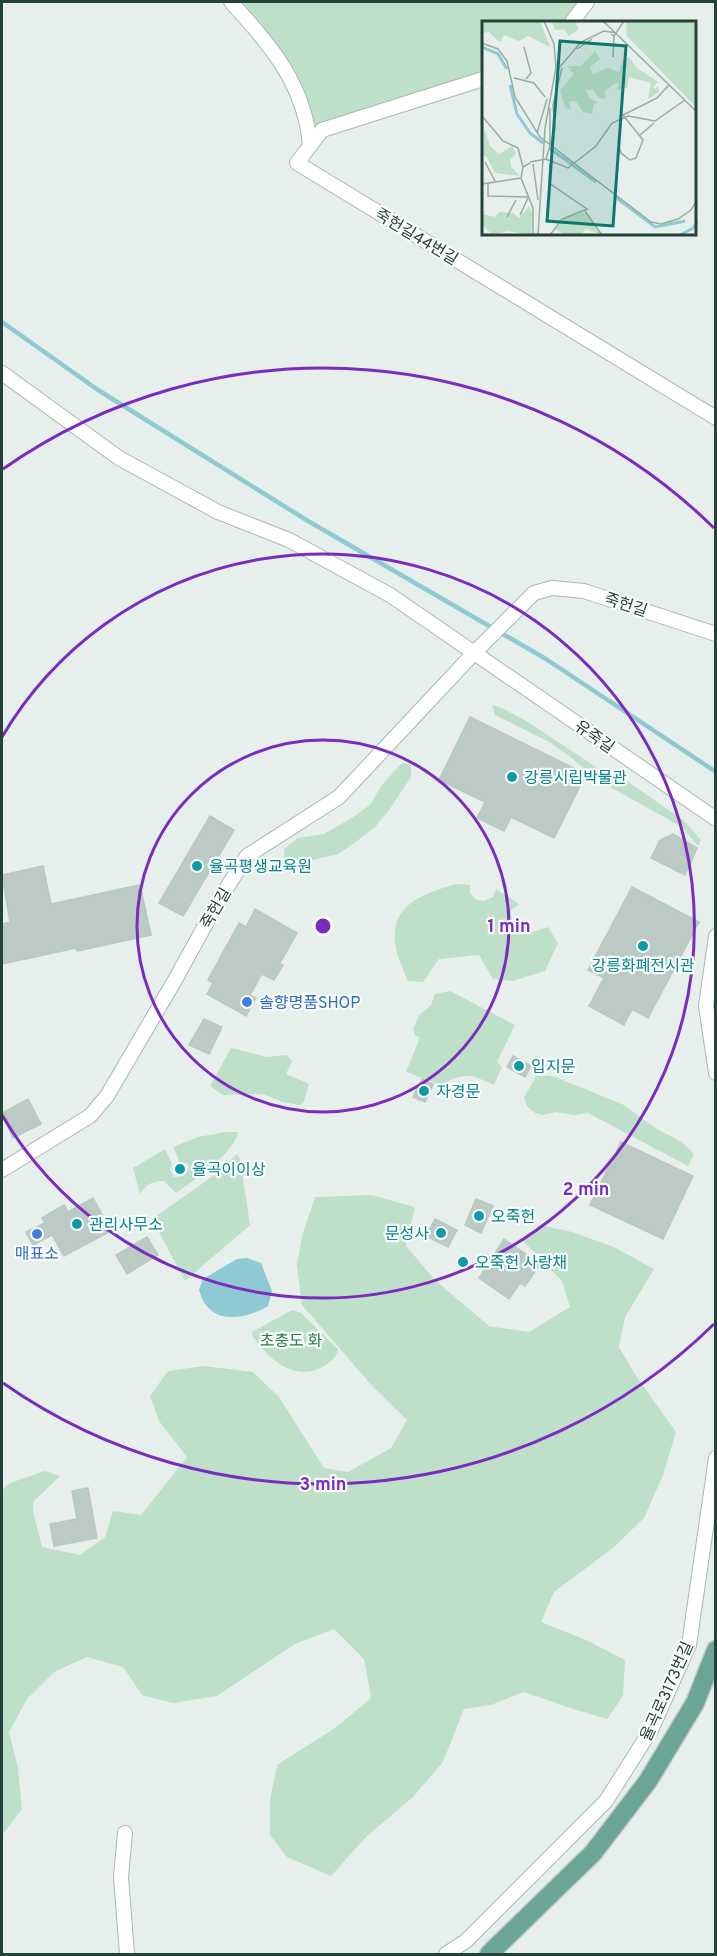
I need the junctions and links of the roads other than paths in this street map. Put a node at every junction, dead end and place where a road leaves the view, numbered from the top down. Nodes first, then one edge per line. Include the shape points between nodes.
1 (231, 2) edge
2 (587, 2) edge
3 (573, 21) edge
4 (482, 80) edge
5 (310, 146) junction
6 (2, 373) edge
7 (716, 418) edge
8 (716, 634) edge
9 (474, 653) junction
10 (716, 819) edge
11 (716, 936) edge
12 (716, 1074) edge
13 (2, 1170) edge
14 (716, 1458) edge
15 (716, 1650) edge
16 (125, 1833) dead end
17 (127, 1954) edge
18 (446, 1954) edge
19 (489, 1954) edge

1 - 5 street via 293,80 309,127
2 - 3 street
4 - 5 street via 322,130
5 - 7 street, 죽헌길44번길 via 297,163
6 - 9 street, 유죽길 via 119,458 218,512 289,540 380,590
8 - 9 street, 죽헌길 via 584,591 552,588 534,593
9 - 10 street, 유죽길
9 - 13 street, 죽헌길 via 339,797 247,856 107,1096 90,1116
11 - 12 street via 706,1006
14 - 18 street, 율곡로3173번길 via 689,1645 651,1730 606,1801 466,1941
15 - 19 main road via 695,1703 648,1781 593,1853
16 - 17 street via 121,1877

